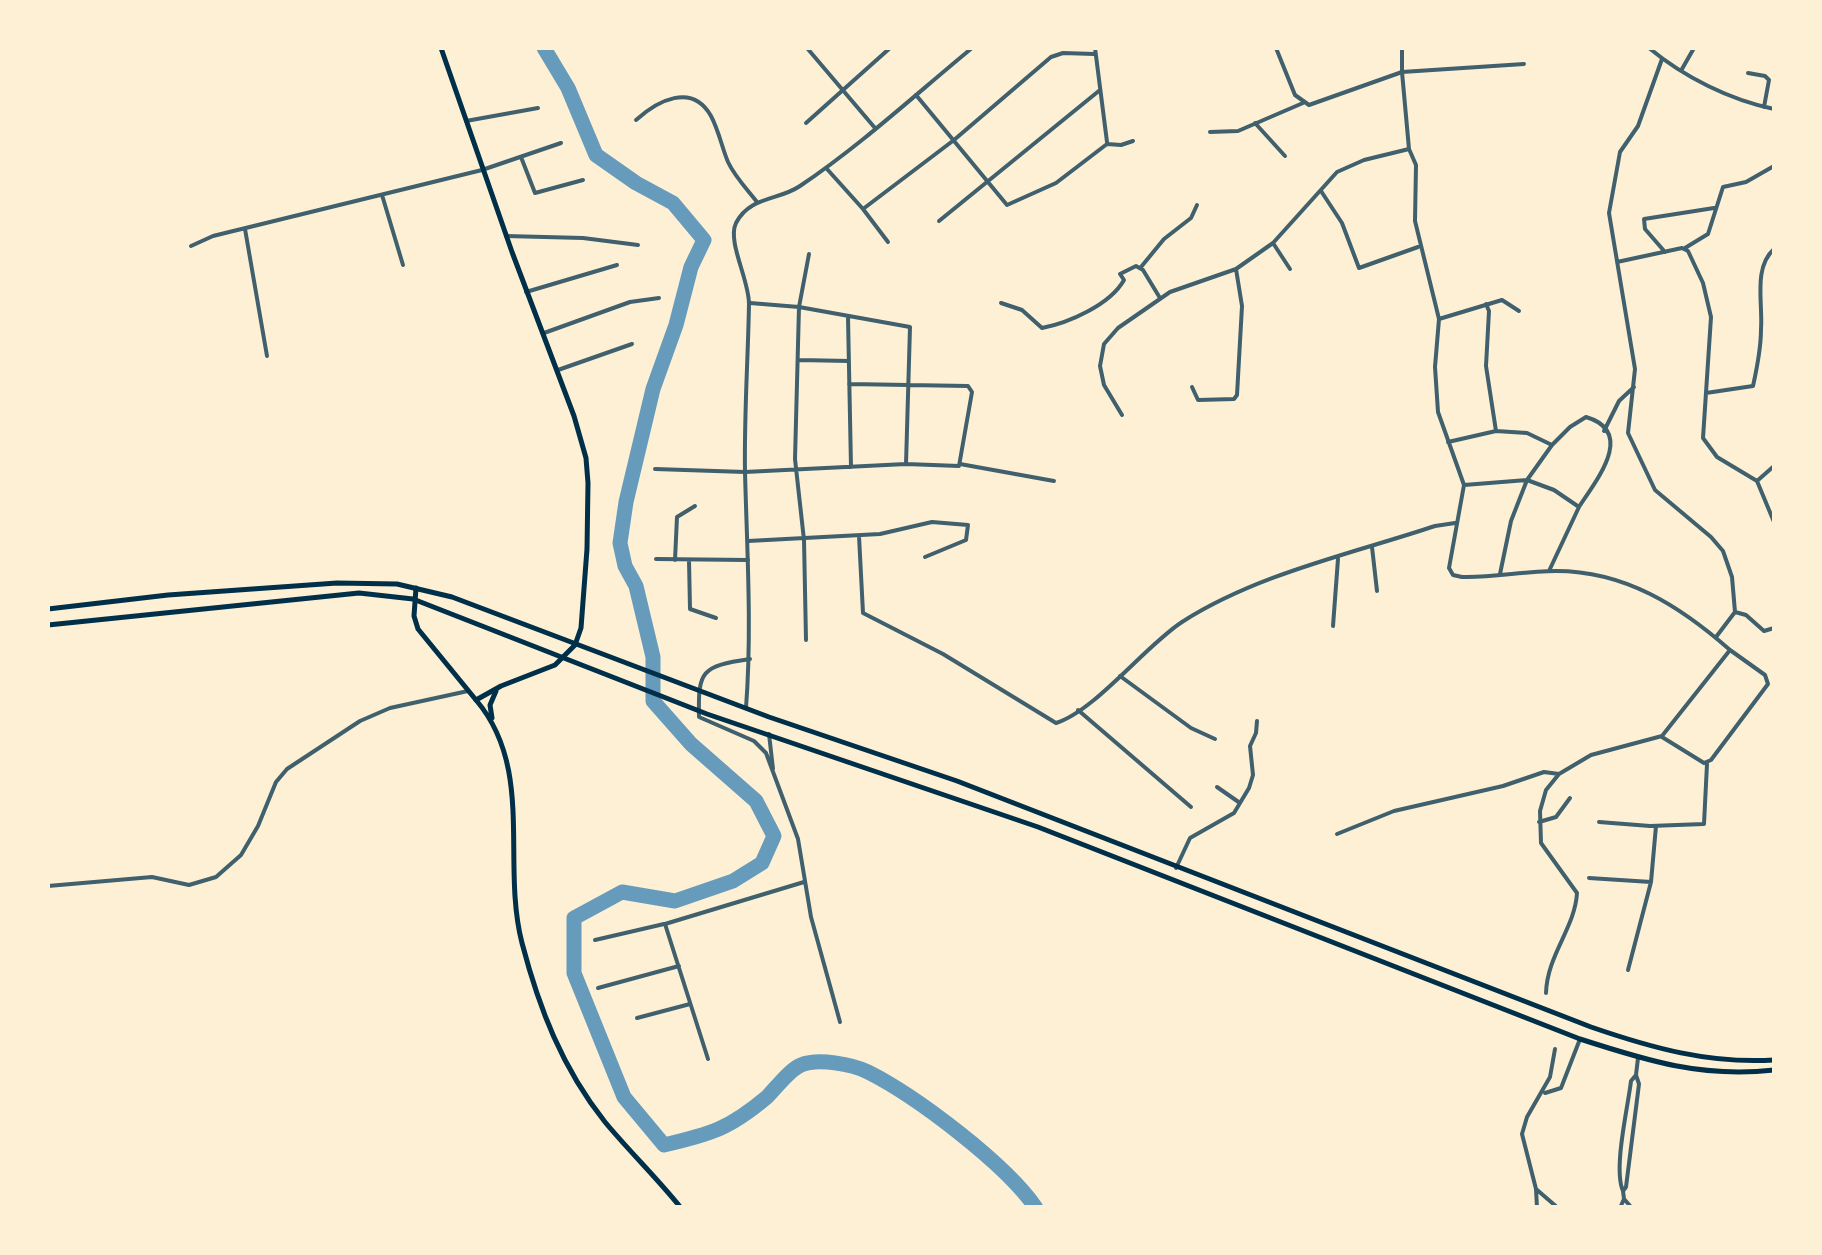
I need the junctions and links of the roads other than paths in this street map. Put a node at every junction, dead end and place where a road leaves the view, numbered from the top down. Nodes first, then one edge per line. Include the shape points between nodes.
1 (442, 48) edge
2 (807, 48) edge
3 (890, 48) edge
4 (972, 48) edge
5 (1276, 48) edge
6 (1402, 48) edge
7 (1649, 48) edge
8 (1694, 48) edge
9 (1094, 51) edge
10 (1662, 59) junction
11 (1524, 64) dead end
12 (1682, 70) junction
13 (1402, 72) junction
14 (1748, 73) dead end
15 (843, 89) junction
16 (1100, 90) junction
17 (916, 94) junction
18 (1303, 103) junction
19 (1764, 107) junction
20 (538, 108) dead end
21 (1774, 110) edge
22 (636, 120) dead end
23 (466, 121) junction
24 (806, 123) dead end
25 (1255, 124) junction
26 (875, 128) junction
27 (1210, 132) dead end
28 (954, 140) junction
29 (1133, 142) dead end
30 (561, 143) dead end
31 (1107, 144) junction
32 (1409, 149) junction
33 (1285, 156) dead end
34 (521, 157) junction
35 (1774, 166) edge
36 (826, 168) junction
37 (482, 170) junction
38 (583, 180) dead end
39 (988, 180) junction
40 (1320, 190) junction
41 (382, 195) junction
42 (757, 202) junction
43 (1197, 205) dead end
44 (1714, 208) junction
45 (864, 210) junction
46 (939, 221) dead end
47 (245, 229) junction
48 (506, 236) junction
49 (888, 242) dead end
50 (1272, 243) junction
51 (638, 245) dead end
52 (191, 246) dead end
53 (1418, 246) junction
54 (1686, 248) junction
55 (1774, 250) edge
56 (810, 254) dead end
57 (1660, 254) junction
58 (1616, 262) junction
59 (616, 264) dead end
60 (403, 265) dead end
61 (1142, 267) junction
62 (1236, 269) junction
63 (1290, 270) dead end
64 (526, 292) junction
65 (660, 298) dead end
66 (1160, 298) junction
67 (748, 302) junction
68 (1002, 304) dead end
69 (1486, 304) junction
70 (799, 307) junction
71 (1519, 310) dead end
72 (848, 316) junction
73 (1439, 319) junction
74 (544, 333) junction
75 (632, 344) dead end
76 (266, 356) dead end
77 (797, 360) junction
78 (849, 361) junction
79 (558, 370) junction
80 (849, 384) junction
81 (909, 386) junction
82 (1192, 386) dead end
83 (1634, 387) junction
84 (1704, 394) junction
85 (1122, 415) dead end
86 (1496, 431) junction
87 (1604, 431) junction
88 (1448, 442) junction
89 (1552, 445) junction
90 (906, 464) junction
91 (960, 464) junction
92 (1774, 466) edge
93 (850, 467) junction
94 (655, 469) dead end
95 (797, 469) junction
96 (745, 472) junction
97 (1527, 480) junction
98 (1054, 481) dead end
99 (1757, 481) junction
100 (1464, 484) junction
101 (695, 506) dead end
102 (1579, 507) junction
103 (1774, 522) edge
104 (1455, 523) junction
105 (859, 536) junction
106 (804, 540) junction
107 (748, 542) junction
108 (1372, 547) junction
109 (925, 557) dead end
110 (656, 559) dead end
111 (1338, 559) junction
112 (675, 560) junction
113 (689, 560) junction
114 (748, 560) junction
115 (1549, 571) junction
116 (1500, 574) junction
117 (416, 588) junction
118 (1378, 591) dead end
119 (414, 599) junction
120 (48, 609) edge
121 (1736, 612) junction
122 (716, 618) dead end
123 (48, 625) edge
124 (1332, 626) dead end
125 (1774, 628) edge
126 (1716, 637) junction
127 (806, 640) dead end
128 (1730, 650) junction
129 (750, 659) junction
130 (1120, 676) junction
131 (501, 686) junction
132 (468, 691) junction
133 (476, 700) junction
134 (746, 708) junction
135 (1078, 710) junction
136 (493, 721) junction
137 (1257, 721) dead end
138 (769, 734) junction
139 (1662, 736) junction
140 (1215, 739) dead end
141 (1708, 763) junction
142 (1559, 774) junction
143 (775, 782) junction
144 (1217, 787) dead end
145 (1570, 798) dead end
146 (1240, 802) junction
147 (1191, 808) dead end
148 (1539, 822) junction
149 (1599, 822) dead end
150 (1656, 826) junction
151 (1337, 834) dead end
152 (1130, 850) junction
153 (1126, 862) junction
154 (1176, 868) junction
155 (1589, 878) dead end
156 (804, 882) junction
157 (1651, 882) junction
158 (48, 886) edge
159 (665, 924) junction
160 (595, 940) dead end
161 (679, 966) junction
162 (1628, 970) dead end
163 (598, 988) dead end
164 (1546, 992) dead end
165 (690, 1004) junction
166 (638, 1018) dead end
167 (840, 1022) dead end
168 (1580, 1039) junction
169 (1555, 1049) dead end
170 (1638, 1058) junction
171 (708, 1060) dead end
172 (1774, 1060) edge
173 (1774, 1070) edge
174 (1544, 1093) junction
175 (1536, 1189) junction
176 (1624, 1200) junction
177 (680, 1208) edge
178 (1538, 1208) edge
179 (1558, 1208) edge
180 (1620, 1208) edge
181 (1632, 1208) edge

1 - 23 main road
2 - 15 street
3 - 15 street
4 - 17 street
5 - 18 street
6 - 13 street
7 - 10 street
8 - 12 street
9 - 16 street
9 - 28 street via 1052,57
10 - 12 street
10 - 58 street via 1638,126 1620,152 1609,213
11 - 13 street
12 - 19 street
13 - 18 street
13 - 32 street
14 - 19 street via 1770,80
15 - 24 street
15 - 26 street
16 - 31 street
16 - 39 street
17 - 26 street
17 - 28 street
18 - 25 street
19 - 21 street
20 - 23 street
22 - 42 street via 674,96 704,107 729,164
23 - 37 main road
25 - 27 street
25 - 33 street
26 - 36 street
28 - 39 street
28 - 45 street
29 - 31 street
30 - 34 street
31 - 39 street via 1056,182 1010,205
32 - 40 street via 1344,168
32 - 53 street via 1416,165
34 - 37 street
34 - 38 street via 535,193
35 - 44 street via 1723,187
36 - 42 street via 795,190
36 - 45 street
37 - 41 street
37 - 48 main road
39 - 46 street
40 - 50 street
40 - 53 street via 1359,268
41 - 47 street
41 - 60 street
42 - 67 street via 733,234
43 - 61 street
44 - 54 street via 1708,234
44 - 57 street via 1644,219
45 - 49 street
47 - 52 street
47 - 76 street
48 - 51 street
48 - 64 main road
50 - 62 street
50 - 63 street
53 - 73 street
54 - 57 street
54 - 84 street via 1711,317
55 - 84 street via 1762,272 1754,386
56 - 70 street
57 - 58 street
58 - 83 street
59 - 64 street
61 - 66 street
61 - 68 street via 1123,271 1120,287 1060,324 1042,328 1022,310
62 - 66 street
62 - 82 street via 1242,306 1238,396 1198,400
64 - 74 main road
65 - 74 street
66 - 85 street via 1118,328 1101,350 1104,385
67 - 70 street
67 - 96 street
69 - 71 street via 1505,300
69 - 73 street
69 - 86 street via 1487,383
70 - 72 street
70 - 77 street
72 - 78 street
72 - 81 street via 910,327
73 - 88 street via 1438,412
74 - 79 main road
75 - 79 street
77 - 78 street
77 - 95 street
78 - 80 street
79 - 131 main road via 586,458 579,635 555,665
80 - 81 street
80 - 93 street
81 - 90 street
81 - 91 street via 970,388
83 - 87 street via 1619,400
83 - 121 street via 1628,433 1649,483 1719,546
84 - 99 street via 1706,446
86 - 88 street
86 - 89 street via 1526,433
87 - 89 street via 1582,418
87 - 102 street via 1612,450
88 - 100 street
89 - 97 street
90 - 91 street
90 - 93 street
91 - 98 street
92 - 99 street
93 - 95 street
94 - 96 street
95 - 96 street
95 - 106 street
96 - 107 street
97 - 100 street
97 - 102 street
97 - 116 street
99 - 103 street
100 - 104 street
101 - 112 street via 677,517
102 - 115 street
104 - 108 street
104 - 116 street via 1450,572 1466,578
105 - 106 street
105 - 109 street via 932,522 968,525 965,541
105 - 135 street via 863,613 1050,722
106 - 107 street
106 - 127 street
107 - 114 street
108 - 111 street
108 - 118 street
110 - 112 street
111 - 124 street
111 - 130 street via 1221,599 1182,622
112 - 113 street
113 - 114 street
113 - 122 street via 690,610
114 - 129 street
115 - 116 street
115 - 126 street via 1650,592
117 - 119 main road
117 - 120 main road via 280,586
117 - 134 main road
119 - 123 main road via 358,593
119 - 132 main road via 418,629
119 - 138 main road
121 - 125 street via 1766,631
121 - 126 street
126 - 128 street
128 - 139 street
128 - 141 street via 1768,684
129 - 134 street
129 - 143 street via 704,674 700,717 762,746
130 - 135 street
130 - 140 street
131 - 133 main road
131 - 136 main road via 490,705
132 - 133 main road
132 - 158 street via 390,708 287,769 241,855 216,876 188,884 152,877
133 - 136 main road
134 - 152 main road via 942,775
135 - 147 street
136 - 177 main road via 514,804 521,940 550,1033 602,1118
137 - 146 street via 1252,780
138 - 143 street
138 - 153 main road
139 - 141 street
139 - 142 street via 1591,755
141 - 150 street via 1704,824
142 - 148 street via 1544,794
142 - 151 street via 1544,772 1394,811
143 - 156 street via 798,839
144 - 146 street
145 - 148 street via 1556,817
146 - 154 street via 1228,819 1190,838
148 - 164 street via 1547,854 1577,893 1548,968
149 - 150 street
150 - 157 street
152 - 153 main road
152 - 154 main road
153 - 168 main road
154 - 172 main road via 1642,1045 1711,1060
155 - 157 street
156 - 159 street
156 - 167 street
157 - 162 street
159 - 160 street
159 - 161 street
161 - 163 street
161 - 165 street
165 - 166 street
165 - 171 street
168 - 170 main road
168 - 174 street via 1561,1088
169 - 174 street
170 - 173 main road via 1698,1072
170 - 176 street
174 - 175 street via 1522,1134
175 - 178 street
175 - 179 street
176 - 180 street
176 - 181 street

